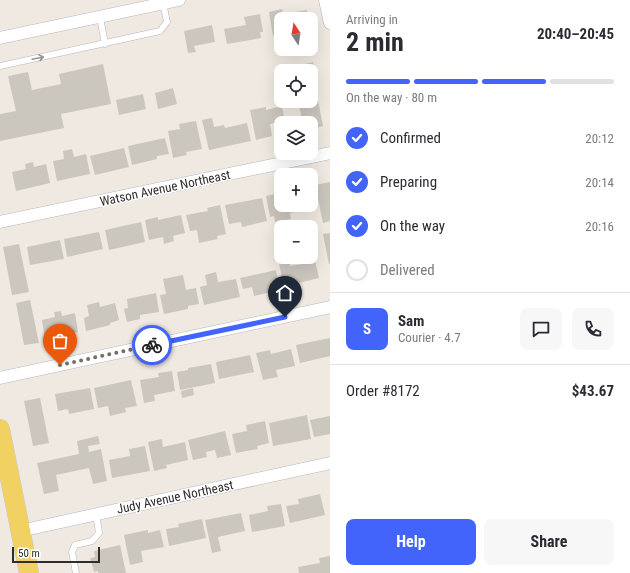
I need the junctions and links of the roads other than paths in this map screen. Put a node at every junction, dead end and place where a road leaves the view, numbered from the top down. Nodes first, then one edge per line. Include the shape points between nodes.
1 (179, 0) edge
2 (325, 0) edge
3 (163, 3) junction
4 (100, 16) junction
5 (330, 24) edge
6 (0, 38) edge
7 (106, 44) junction
8 (0, 66) edge
9 (330, 153) edge
10 (0, 222) edge
11 (330, 307) edge
12 (0, 378) edge
13 (0, 429) edge
14 (330, 463) edge
15 (96, 514) junction
16 (20, 531) junction
17 (29, 573) edge
18 (76, 573) edge

1 - 3 street
2 - 5 street
3 - 4 street
3 - 7 lane via 167,22 160,31
4 - 6 street
4 - 7 lane
8 -> 7 lane
9 - 10 street, Watson Avenue Northeast
11 - 12 street
13 - 16 main road
14 - 15 street, Judy Avenue Northeast
15 - 16 street, Judy Avenue Northeast
15 - 18 lane via 99,533 92,541 75,545 72,552
16 - 17 main road

